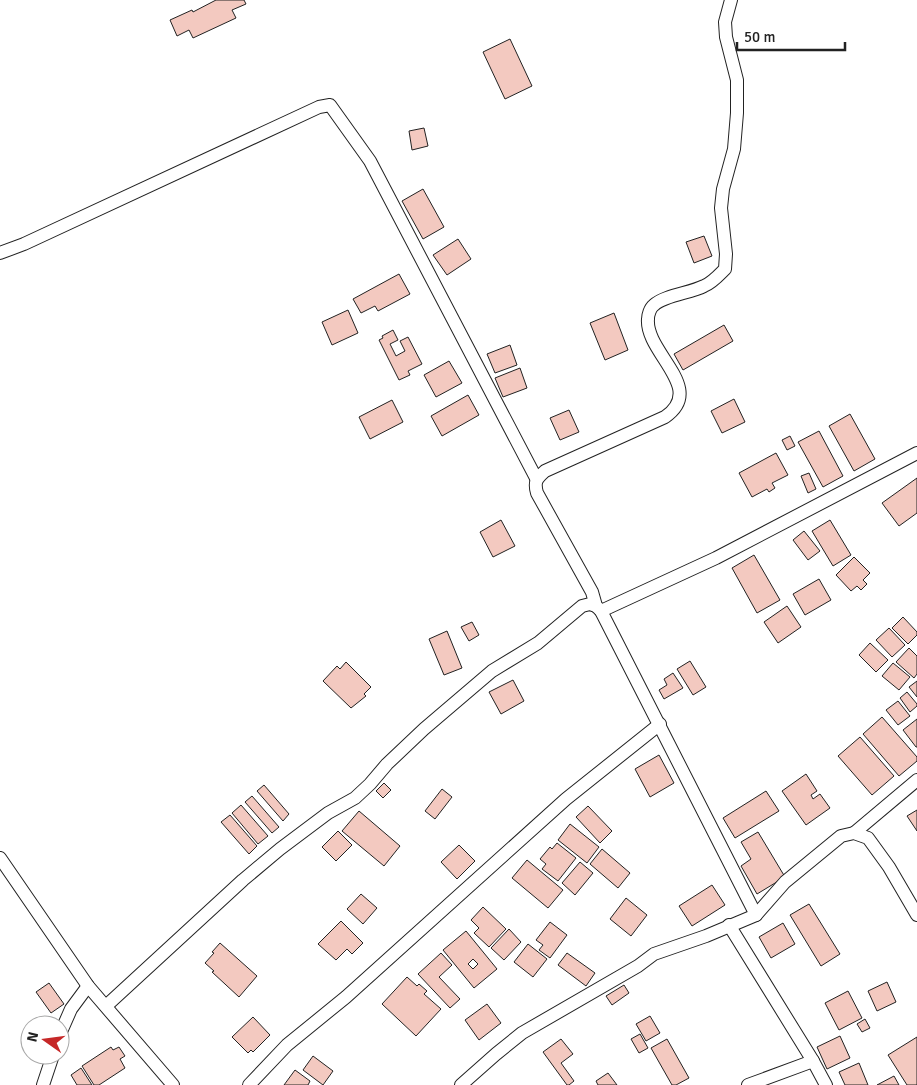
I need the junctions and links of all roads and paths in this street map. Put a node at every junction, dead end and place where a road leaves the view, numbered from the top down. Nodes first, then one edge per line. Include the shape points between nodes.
1 (731, 0) edge
2 (0, 253) edge
3 (917, 453) edge
4 (536, 478) junction
5 (599, 609) junction
6 (660, 724) junction
7 (917, 780) edge
8 (854, 833) junction
9 (0, 858) edge
10 (756, 915) junction
11 (917, 915) edge
12 (729, 925) junction
13 (88, 986) junction
14 (106, 1006) junction
15 (68, 1015) edge
16 (813, 1061) junction
17 (50, 1065) edge
18 (43, 1085) edge
19 (173, 1085) edge
20 (249, 1085) edge
21 (461, 1085) edge
22 (748, 1085) edge
23 (826, 1085) edge

1 - 4 street via 725,22 737,80 737,113 734,148 723,189 725,269 706,286 654,305 648,315 651,338 678,382 678,404 665,417 544,471
2 - 4 street via 330,105 370,161
3 - 5 street via 716,558
4 - 5 street via 537,494
5 - 6 street
5 - 14 street via 590,604 582,606 538,643 492,671 424,729 354,798 280,849
6 - 10 street
6 - 20 street via 566,799 346,997 287,1045
7 - 8 street
8 - 10 street via 841,836 785,882
8 - 11 street via 868,838
9 - 13 street
10 - 12 street
12 - 16 street
12 - 21 street via 654,954 522,1033
13 - 14 street
13 - 15 street
14 - 19 street
16 - 22 street
16 - 23 street
17 - 18 street

